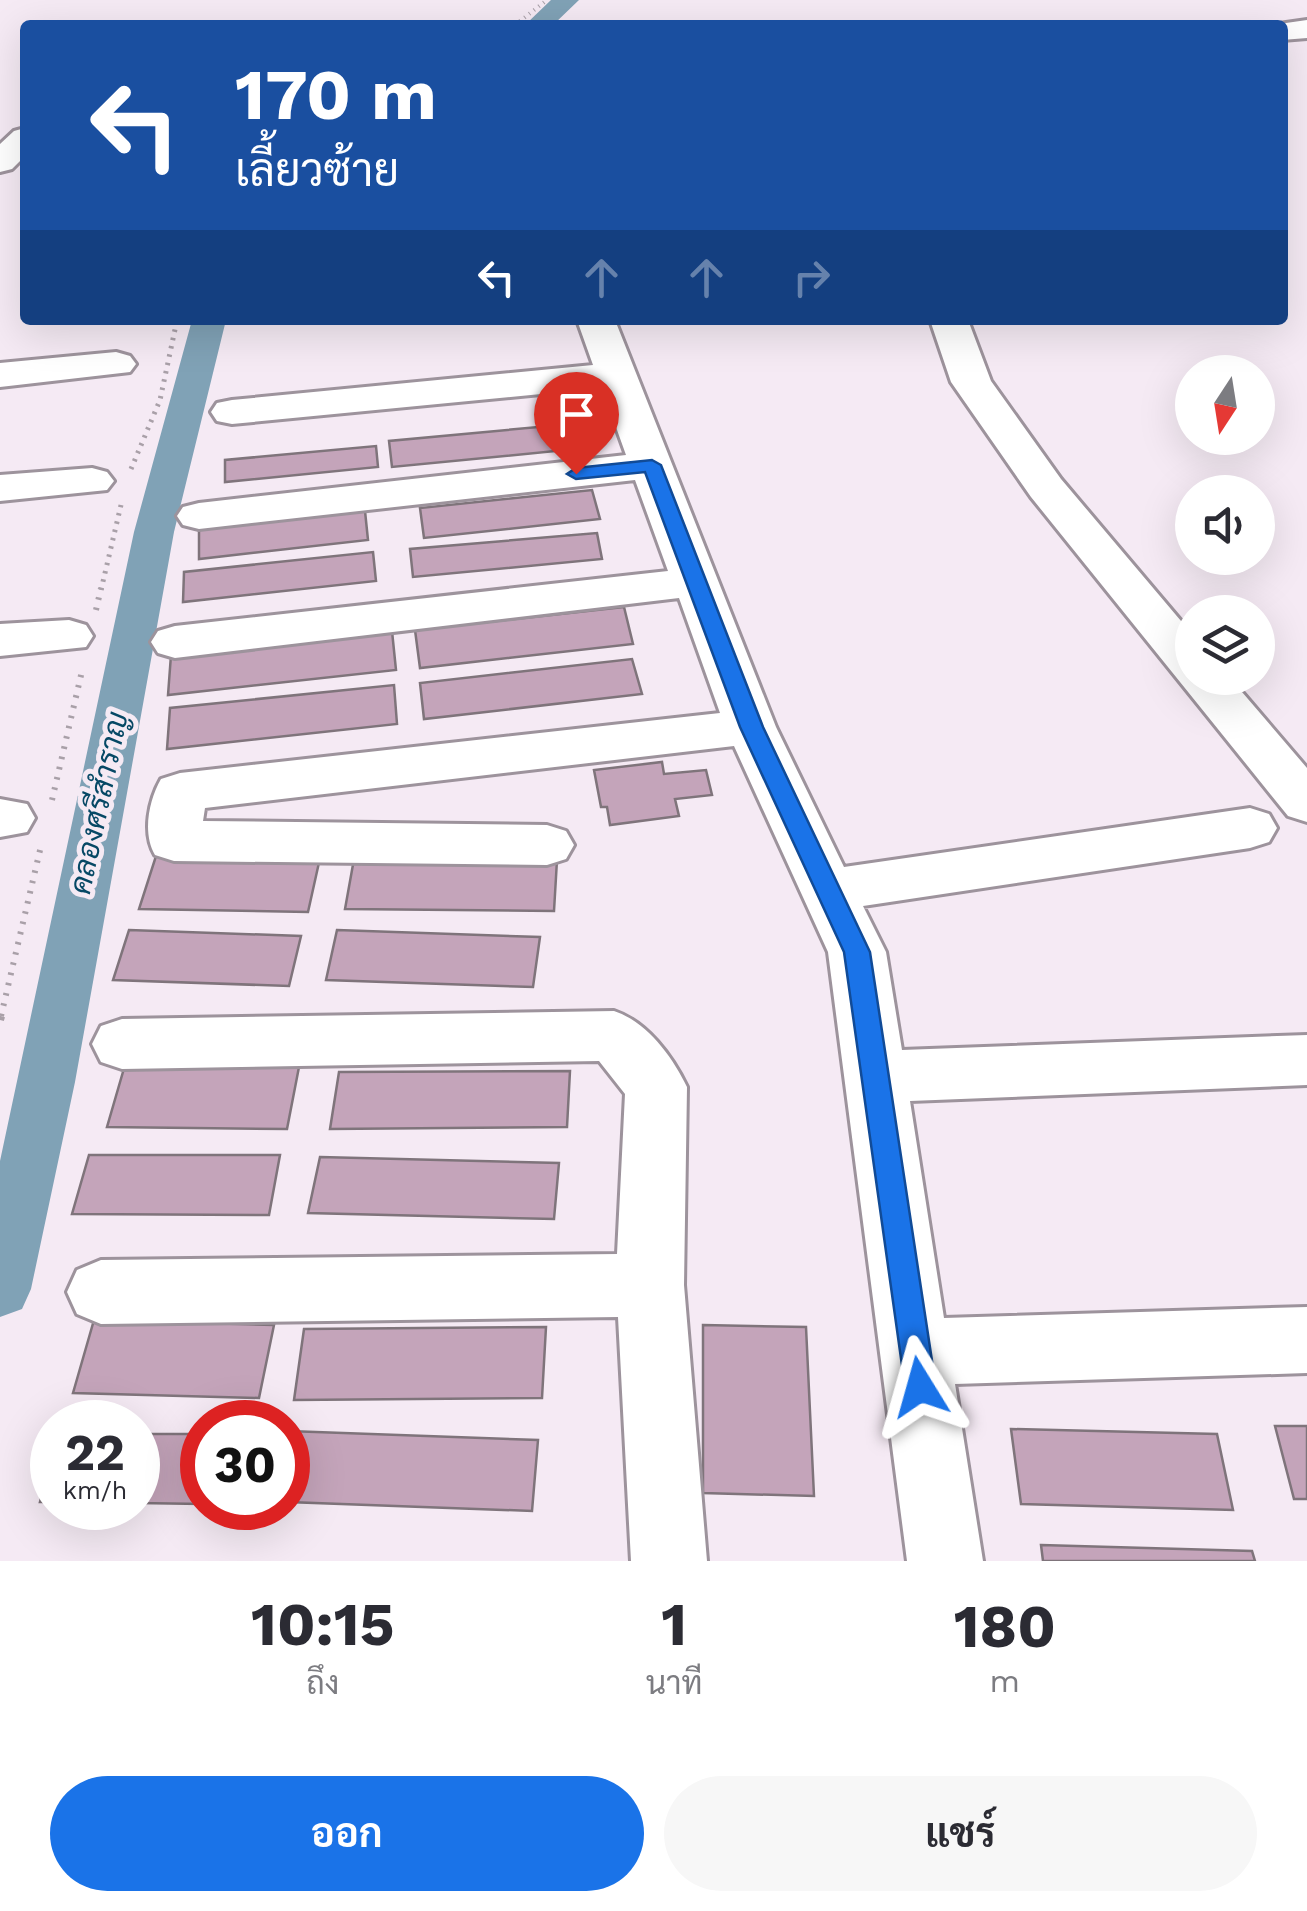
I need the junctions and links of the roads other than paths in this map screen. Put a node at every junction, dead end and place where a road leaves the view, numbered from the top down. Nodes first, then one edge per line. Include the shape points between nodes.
1 (20, 144) edge
2 (1, 169) edge
3 (598, 325) edge
4 (950, 325) edge
5 (116, 364) dead end
6 (0, 376) edge
7 (617, 376) junction
8 (232, 412) dead end
9 (652, 465) junction
10 (92, 481) dead end
11 (0, 488) edge
12 (199, 516) dead end
13 (696, 582) junction
14 (69, 636) dead end
15 (0, 640) edge
16 (176, 642) dead end
17 (1175, 644) edge
18 (1217, 695) edge
19 (752, 727) junction
20 (1307, 803) edge
21 (1250, 828) dead end
22 (546, 846) dead end
23 (828, 890) junction
24 (122, 1044) dead end
25 (1307, 1060) edge
26 (875, 1077) junction
27 (650, 1285) junction
28 (101, 1292) dead end
29 (1307, 1340) edge
30 (916, 1352) junction
31 (670, 1561) edge
32 (945, 1561) edge

1 - 2 street
3 - 7 street
4 - 17 street via 971,382 1035,473
5 - 6 street
7 - 8 street
7 - 9 street
9 - 12 street
9 - 13 street
10 - 11 street
13 - 16 street
13 - 19 street
14 - 15 street
18 - 20 street
19 - 22 street via 180,792 174,841
19 - 23 street
21 - 23 street
23 - 26 street via 857,952
24 - 27 street via 614,1036 656,1086
25 - 26 street
26 - 30 street
27 - 28 street
27 - 31 street
29 - 30 street
30 - 32 street

